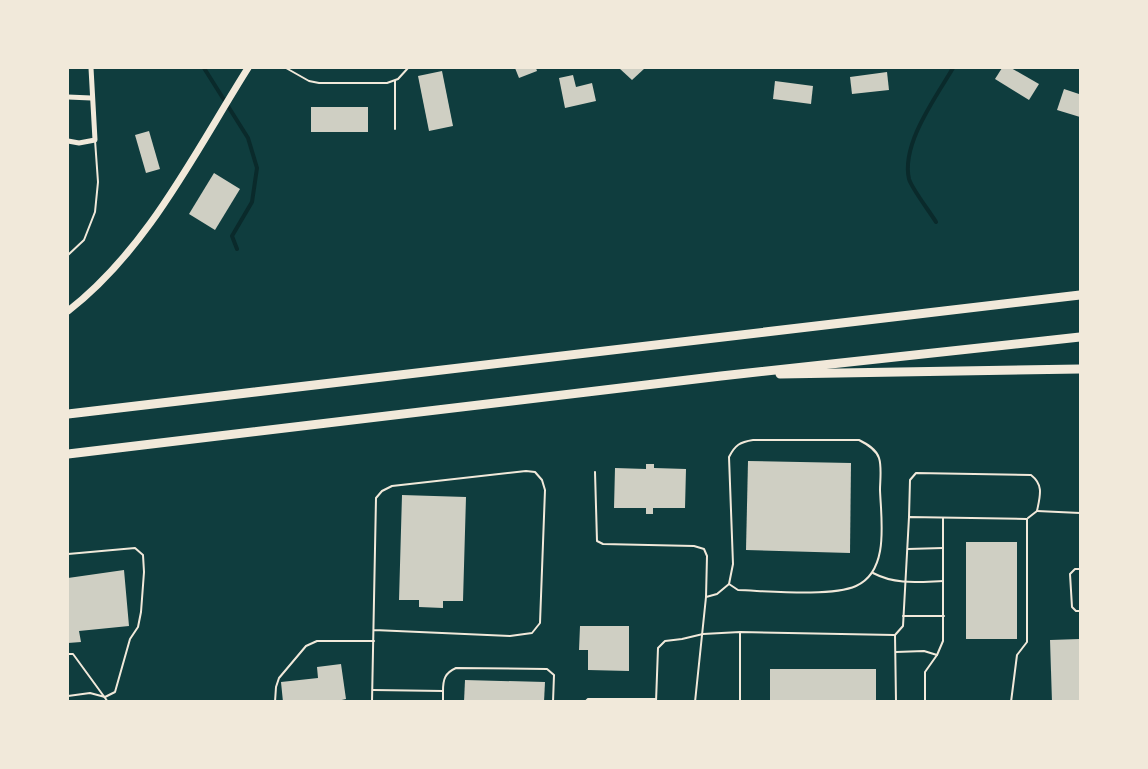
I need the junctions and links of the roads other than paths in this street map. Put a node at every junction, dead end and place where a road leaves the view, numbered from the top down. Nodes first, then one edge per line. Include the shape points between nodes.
1 (91, 68) edge
2 (248, 68) edge
3 (286, 68) edge
4 (408, 68) edge
5 (394, 81) junction
6 (68, 97) edge
7 (91, 98) junction
8 (395, 129) dead end
9 (95, 140) junction
10 (68, 141) edge
11 (68, 255) edge
12 (1080, 295) edge
13 (68, 311) edge
14 (1080, 337) edge
15 (1080, 369) edge
16 (721, 376) junction
17 (68, 414) edge
18 (68, 454) edge
19 (595, 472) dead end
20 (1037, 511) junction
21 (1080, 513) edge
22 (909, 517) junction
23 (944, 518) junction
24 (1027, 519) junction
25 (943, 548) junction
26 (908, 549) junction
27 (68, 554) edge
28 (1080, 569) edge
29 (872, 573) junction
30 (943, 582) junction
31 (904, 583) junction
32 (729, 584) junction
33 (706, 597) junction
34 (1080, 611) edge
35 (903, 616) junction
36 (944, 616) junction
37 (374, 630) junction
38 (740, 632) junction
39 (703, 634) junction
40 (895, 635) junction
41 (374, 641) junction
42 (895, 652) junction
43 (68, 654) edge
44 (937, 655) junction
45 (373, 690) junction
46 (443, 691) junction
47 (68, 696) edge
48 (105, 697) junction
49 (656, 700) edge
50 (108, 702) edge
51 (275, 702) edge
52 (372, 702) edge
53 (443, 702) edge
54 (553, 702) edge
55 (585, 702) edge
56 (694, 702) edge
57 (740, 702) edge
58 (896, 702) edge
59 (926, 702) edge
60 (1011, 702) edge

1 - 7 street
2 - 13 street via 159,211 113,268
3 - 5 lane via 319,83
4 - 5 lane
5 - 8 lane
6 - 7 street
7 - 9 street
9 - 10 street
9 - 11 lane via 98,182 94,212 84,240
12 - 17 highway
14 - 16 highway
15 - 16 highway
16 - 18 highway
19 - 33 lane via 597,541 704,549
20 - 21 lane
20 - 22 lane via 1041,489 1031,475 916,473 910,480
20 - 24 lane
22 - 23 lane
22 - 26 lane
23 - 24 lane
23 - 25 lane
24 - 60 lane via 1027,642 1017,655
25 - 26 lane
25 - 30 lane
26 - 31 lane
27 - 48 lane via 135,548 143,555 138,627 130,639 115,692
28 - 34 lane via 1070,574 1072,607
29 - 31 lane
29 - 32 lane via 858,586 838,592 738,590
29 - 32 lane via 879,557 882,528 879,458 871,447 859,440 753,440 741,442 729,457 733,564
30 - 31 lane
30 - 36 lane
31 - 35 lane
32 - 33 lane
33 - 39 lane
35 - 36 lane
35 - 40 lane via 903,626
36 - 44 lane via 944,641
37 - 37 lane via 376,498 382,491 392,486 535,472 545,490 540,623 532,633 510,636
37 - 41 lane
38 - 39 lane
38 - 40 lane
38 - 57 lane
39 - 49 lane via 665,641 658,648
39 - 56 lane
40 - 42 lane
41 - 45 lane
41 - 51 lane via 317,641 306,646 279,678
42 - 44 lane via 924,651
42 - 58 lane
43 - 48 lane via 73,654
44 - 59 lane via 925,672
45 - 46 lane
45 - 52 lane
46 - 53 lane
46 - 54 lane via 444,678 456,668 547,669 554,675
47 - 48 lane via 90,693
48 - 50 lane
49 - 55 lane

